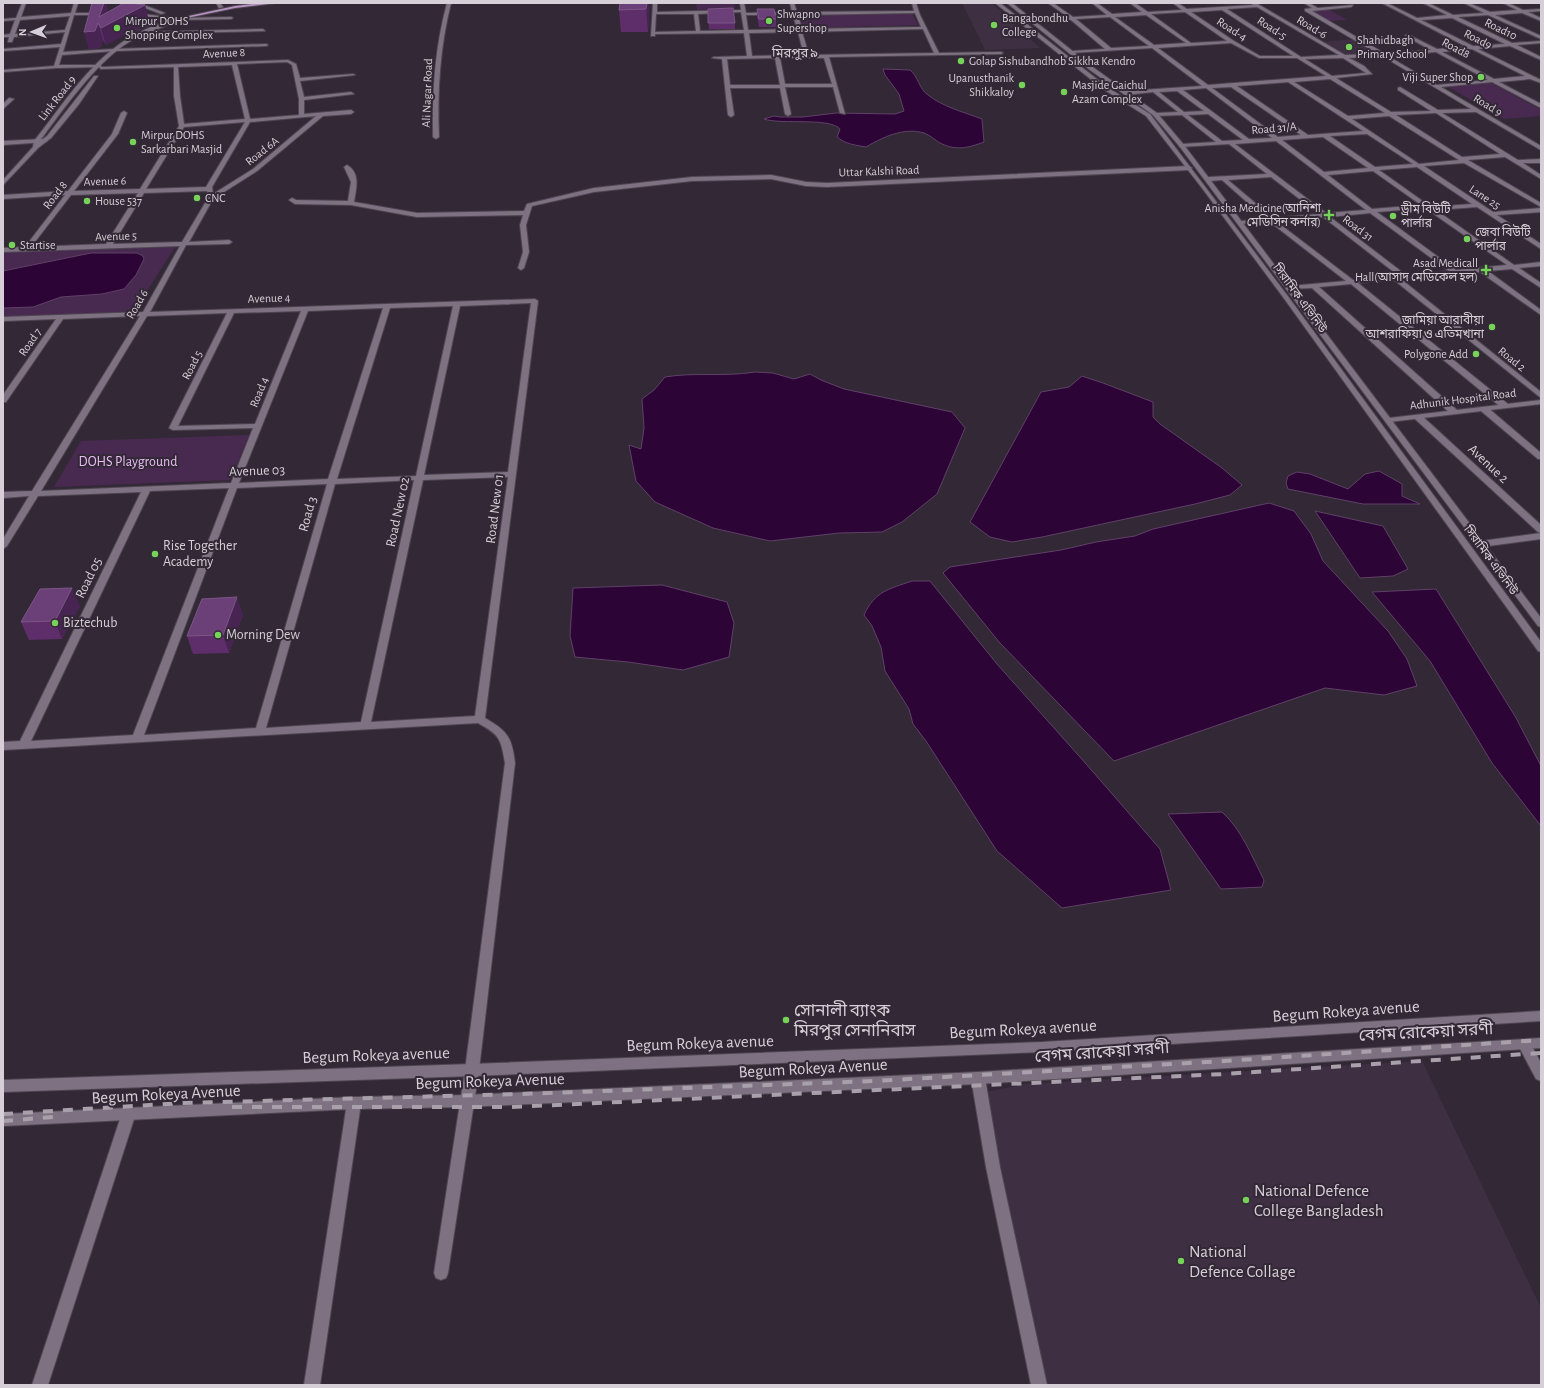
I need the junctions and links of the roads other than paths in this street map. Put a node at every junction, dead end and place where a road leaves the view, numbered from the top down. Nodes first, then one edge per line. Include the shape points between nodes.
1 (3, 3) edge
2 (9, 3) edge
3 (24, 3) edge
4 (76, 3) edge
5 (134, 3) edge
6 (274, 3) edge
7 (449, 3) edge
8 (655, 3) edge
9 (742, 3) edge
10 (792, 3) edge
11 (914, 3) edge
12 (997, 3) edge
13 (1009, 3) edge
14 (1050, 3) edge
15 (1094, 3) edge
16 (1132, 3) edge
17 (1175, 3) edge
18 (1214, 3) edge
19 (1253, 3) edge
20 (1306, 3) edge
21 (1384, 3) edge
22 (1425, 3) edge
23 (1466, 3) edge
24 (1505, 3) edge
25 (243, 4) edge
26 (220, 5) edge
27 (1524, 5) dead end
28 (1259, 6) junction
29 (1350, 6) dead end
30 (1224, 9) junction
31 (1317, 9) junction
32 (1534, 10) junction
33 (1541, 10) edge
34 (1187, 11) junction
35 (1522, 11) junction
36 (744, 12) junction
37 (917, 12) junction
38 (654, 13) junction
39 (696, 13) junction
40 (795, 13) junction
41 (1146, 13) junction
42 (1488, 13) junction
43 (1541, 13) edge
44 (72, 14) junction
45 (107, 14) edge
46 (129, 14) edge
47 (187, 16) junction
48 (1114, 16) junction
49 (1452, 16) junction
50 (19, 18) junction
51 (231, 18) dead end
52 (177, 19) junction
53 (1073, 19) junction
54 (1416, 19) junction
55 (3, 20) edge
56 (1541, 20) edge
57 (1031, 21) junction
58 (925, 28) junction
59 (263, 30) dead end
60 (799, 30) junction
61 (66, 31) junction
62 (746, 31) junction
63 (698, 32) junction
64 (141, 33) junction
65 (1407, 34) dead end
66 (3, 36) edge
67 (13, 36) junction
68 (1541, 38) edge
69 (1232, 42) junction
70 (1541, 42) edge
71 (266, 45) dead end
72 (1191, 45) junction
73 (1509, 45) junction
74 (1154, 47) junction
75 (1472, 47) junction
76 (61, 50) junction
77 (114, 50) junction
78 (1110, 50) junction
79 (1437, 50) junction
80 (1001, 52) dead end
81 (1072, 52) junction
82 (4, 53) edge
83 (937, 54) junction
84 (1383, 54) junction
85 (807, 56) junction
86 (826, 56) junction
87 (1340, 56) junction
88 (750, 57) junction
89 (777, 57) junction
90 (1299, 57) junction
91 (714, 58) dead end
92 (724, 58) junction
93 (1541, 59) edge
94 (234, 63) junction
95 (176, 66) junction
96 (100, 67) junction
97 (56, 68) junction
98 (3, 71) edge
99 (353, 75) dead end
100 (1541, 76) edge
101 (1332, 77) junction
102 (1532, 77) junction
103 (297, 80) junction
104 (1288, 80) junction
105 (1494, 80) junction
106 (1541, 82) edge
107 (835, 85) junction
108 (1232, 85) junction
109 (782, 86) junction
110 (1438, 86) junction
111 (728, 87) junction
112 (1208, 87) junction
113 (1178, 89) junction
114 (1400, 89) dead end
115 (1154, 91) junction
116 (1126, 93) junction
117 (351, 94) dead end
118 (11, 99) dead end
119 (302, 99) junction
120 (1541, 106) edge
121 (3, 107) edge
122 (1478, 110) junction
123 (351, 112) dead end
124 (843, 112) dead end
125 (1209, 112) junction
126 (1436, 112) junction
127 (1184, 113) junction
128 (124, 114) dead end
129 (322, 114) junction
130 (788, 114) dead end
131 (1390, 114) junction
132 (731, 115) dead end
133 (1156, 116) junction
134 (301, 117) junction
135 (1347, 118) junction
136 (248, 121) junction
137 (182, 126) junction
138 (1367, 132) junction
139 (1324, 135) junction
140 (1306, 136) junction
141 (436, 137) dead end
142 (1277, 139) junction
143 (1248, 141) junction
144 (3, 142) edge
145 (1230, 142) junction
146 (1221, 143) junction
147 (1541, 143) edge
148 (36, 144) junction
149 (1534, 144) junction
150 (1182, 146) junction
151 (1541, 148) edge
152 (1506, 155) junction
153 (1463, 160) junction
154 (1517, 162) junction
155 (1541, 162) edge
156 (1418, 166) junction
157 (347, 167) dead end
158 (1188, 168) junction
159 (1373, 170) junction
160 (1321, 174) junction
161 (1272, 175) junction
162 (1541, 177) edge
163 (1223, 178) junction
164 (1209, 179) junction
165 (3, 183) edge
166 (209, 189) junction
167 (143, 191) junction
168 (70, 193) junction
169 (3, 197) edge
170 (211, 198) junction
171 (292, 200) dead end
172 (351, 203) junction
173 (1477, 205) junction
174 (1541, 205) edge
175 (1429, 207) junction
176 (1541, 210) edge
177 (1371, 211) junction
178 (526, 212) junction
179 (1491, 214) junction
180 (1323, 215) junction
181 (1271, 220) junction
182 (1241, 223) junction
183 (229, 242) dead end
184 (184, 244) junction
185 (108, 247) junction
186 (1541, 247) edge
187 (3, 250) edge
188 (26, 250) junction
189 (1541, 264) edge
190 (1513, 267) junction
191 (521, 268) dead end
192 (1482, 270) junction
193 (1456, 272) junction
194 (1406, 277) junction
195 (1395, 278) junction
196 (1352, 282) junction
197 (1314, 286) junction
198 (1541, 286) edge
199 (1290, 288) junction
200 (535, 301) joint
201 (457, 304) junction
202 (387, 306) junction
203 (306, 308) junction
204 (232, 310) junction
205 (146, 313) junction
206 (1541, 313) edge
207 (61, 317) junction
208 (3, 319) edge
209 (1541, 396) edge
210 (3, 400) edge
211 (1541, 402) edge
212 (1505, 406) junction
213 (1484, 409) junction
214 (1454, 412) junction
215 (1418, 417) junction
216 (1389, 420) junction
217 (259, 426) junction
218 (1541, 457) edge
219 (512, 474) junction
220 (418, 478) junction
221 (332, 481) junction
222 (234, 485) junction
223 (147, 489) junction
224 (36, 494) junction
225 (3, 495) edge
226 (1541, 530) edge
227 (1541, 536) edge
228 (1481, 544) junction
229 (3, 546) edge
230 (1541, 624) edge
231 (1541, 649) edge
232 (480, 719) junction
233 (365, 726) junction
234 (260, 731) junction
235 (137, 738) junction
236 (24, 744) junction
237 (3, 746) edge
238 (1541, 1016) edge
239 (1541, 1043) edge
240 (1524, 1045) junction
241 (472, 1070) junction
242 (1541, 1075) edge
243 (978, 1078) junction
244 (3, 1086) edge
245 (466, 1102) junction
246 (354, 1103) junction
247 (129, 1113) junction
248 (3, 1120) edge
249 (441, 1273) dead end
250 (40, 1385) edge
251 (312, 1385) edge
252 (1039, 1385) edge

1 - 2 street
3 - 50 street
4 - 44 street
5 - 47 street via 165,14
6 - 25 main road, Link Road 9
7 - 141 street, Ali Nagar Road via 436,72
8 - 38 street
9 - 36 street
10 - 40 street
11 - 37 street
12 - 158 street, সিরামিক এভিনিউ via 1106,88 1148,116
13 - 57 street, সিরামিক এভিনিউ
14 - 53 street
15 - 48 street
16 - 41 street
17 - 34 street, Road-4
18 - 30 street, Road-5
19 - 28 street, Road-6
20 - 31 street
21 - 54 street, Road9
22 - 49 street, Road10
23 - 42 street
24 - 35 street
25 - 26 main road, Link Road 9
25 - 52 main road, Link Road 9
26 - 47 main road, Link Road 9
27 - 32 street
28 - 30 street
28 - 87 street, Road-6
29 - 31 street
30 - 34 street
30 - 90 street, Road-5
31 - 84 street, Road 9 via 1307,10
32 - 33 street
32 - 35 street
32 - 43 street
34 - 41 street
34 - 69 street, Road-4
35 - 42 street
35 - 56 street
36 - 39 street
36 - 40 street
36 - 62 street
37 - 40 street
37 - 58 street
38 - 39 street
38 - 63 street via 653,34
39 - 63 street
40 - 60 street
41 - 48 street
41 - 72 street
42 - 49 street
42 - 68 street
44 - 45 street
44 - 50 street
44 - 61 street
46 - 52 street
47 - 52 main road, Link Road 9
48 - 53 street
48 - 74 street
49 - 54 street
49 - 73 street, Road10
50 - 55 street
50 - 67 street
51 - 52 street
52 - 64 street, Link Road 9
53 - 57 street
53 - 78 street
54 - 75 street, Road9
57 - 81 street, সিরামিক এভিনিউ
58 - 60 street
58 - 83 street
59 - 64 street
60 - 62 street
60 - 85 street
61 - 67 street
61 - 76 street
62 - 63 street
62 - 88 street
64 - 77 street, Link Road 9
65 - 79 street, Road8
66 - 67 street
67 - 82 street
69 - 72 street
69 - 90 street, Road-4 via 1259,57
70 - 73 street
71 - 77 street
72 - 74 street
73 - 75 street
73 - 93 street, Road10
74 - 78 street
74 - 112 street
75 - 79 street
75 - 102 street, Road9
76 - 77 street
76 - 82 street
76 - 97 street
77 - 96 street, Link Road 9
78 - 81 street
79 - 84 street
79 - 105 street, Road8
80 - 83 street
81 - 116 street, সিরামিক এভিনিউ
83 - 86 street
84 - 87 street
84 - 110 street, Road 9
85 - 86 street
85 - 89 street
86 - 107 street
87 - 90 street
87 - 101 street, Road-6 via 1370,74
88 - 89 street
88 - 92 street
89 - 109 street
90 - 101 street, Road-5
91 - 92 street
92 - 111 street
94 - 95 street, Avenue 8
94 - 103 street, Avenue 8 via 288,61 294,64
94 - 136 street
95 - 96 street, Avenue 8
95 - 137 street
96 - 97 street, Avenue 8
96 - 148 street, Link Road 9 via 92,71
96 - 148 street, Link Road 9 via 77,103 44,141
97 - 98 street, Avenue 8
99 - 103 street
100 - 102 street
101 - 104 street
101 - 131 street, Road-5
102 - 105 street
102 - 106 street, Road9
103 - 119 street, Avenue 8
104 - 108 street
104 - 135 street, Lane 25
105 - 110 street
105 - 120 street, Road8
107 - 109 street
107 - 124 street
108 - 112 street
108 - 140 street
109 - 111 street
109 - 130 street
110 - 122 street, Road 9
111 - 132 street
112 - 113 street
112 - 142 street
113 - 115 street
113 - 125 street
114 - 126 street
115 - 116 street
115 - 127 street
116 - 133 street, সিরামিক এভিনিউ
117 - 119 street
118 - 121 street
119 - 134 street, Avenue 8
122 - 126 street
122 - 149 street, Road 9
123 - 129 street
125 - 127 street
125 - 143 street
126 - 131 street
126 - 152 street
127 - 133 street
127 - 146 street
128 - 168 street, Road 8 via 114,134
129 - 134 street
129 - 170 street, Road 6A via 275,155 234,186
131 - 135 street
131 - 153 street, Road-5
133 - 150 street, সিরামিক এভিনিউ
134 - 136 street
135 - 138 street, Lane 25
136 - 137 street
136 - 166 street
137 - 167 street
138 - 139 street, Road 31/A
138 - 156 street, Lane 25
139 - 140 street, Road 31/A
139 - 159 street
140 - 142 street, Road 31/A
142 - 143 street, Road 31/A
142 - 160 street
143 - 145 street, Road 31/A
144 - 148 street
145 - 146 street, Road 31/A
145 - 161 street, Road 31
146 - 150 street, Road 31/A
147 - 149 street
148 - 165 street, Link Road 9
149 - 151 street, Road 9
150 - 164 street, সিরামিক এভিনিউ
152 - 153 street
152 - 154 street
153 - 156 street
153 - 174 street, Road-5
154 - 155 street
154 - 162 street
156 - 159 street
156 - 173 street, Lane 25
157 - 172 street via 355,185
158 - 178 street, Uttar Kalshi Road via 827,184 806,184 771,177 723,178 594,190 529,205
158 - 231 street, সিরামিক এভিনিউ
159 - 160 street
159 - 175 street
160 - 177 street
161 - 163 street
161 - 180 street, Road 31
163 - 164 street
163 - 181 street
164 - 182 street, সিরামিক এভিনিউ
166 - 167 street, Avenue 6
166 - 170 street via 212,193
167 - 168 street, Avenue 6
167 - 185 street
168 - 169 street, Avenue 6
168 - 188 street, Road 8
170 - 184 street, Road 6
171 - 172 street
172 - 178 street via 417,215
173 - 175 street
173 - 179 street, Lane 25
175 - 177 street
175 - 190 street
176 - 179 street
177 - 180 street
177 - 193 street
178 - 191 street via 523,226 526,252
179 - 186 street, Lane 25
180 - 181 street
180 - 194 street, Road 31
181 - 182 street
181 - 196 street
182 - 199 street, সিরামিক এভিনিউ
183 - 184 street, Avenue 5
184 - 185 street, Avenue 5
184 - 205 street, Road 6
185 - 188 street, Avenue 5
187 - 188 street, Avenue 5
189 - 190 street
190 - 192 street
190 - 198 street
192 - 193 street
192 - 206 street
193 - 194 street
194 - 195 street
195 - 196 street
195 - 209 street, Road 2
196 - 197 street
196 - 212 street
197 - 199 street
197 - 214 street
199 - 216 street, সিরামিক এভিনিউ
200 - 201 street, Avenue 4
200 - 219 street, Road New 01
201 - 202 street, Avenue 4
201 - 220 street, Road New 02
202 - 203 street, Avenue 4
202 - 221 street, Road 3
203 - 204 street, Avenue 4
203 - 217 street, Road 4
204 - 205 street, Avenue 4
204 - 217 street, Road 5 via 173,428
205 - 207 street, Avenue 4
205 - 224 street, Road 6
207 - 208 street, Avenue 4
207 - 210 street, Road 7
211 - 212 street, Adhunik Hospital Road
212 - 213 street, Adhunik Hospital Road
213 - 214 street, Adhunik Hospital Road
213 - 218 street
214 - 215 street, Adhunik Hospital Road
215 - 216 street, Adhunik Hospital Road
215 - 226 street, Avenue 2
216 - 228 street, সিরামিক এভিনিউ
217 - 222 street, Road 4
219 - 220 street, Avenue 03
219 - 232 street, Road New 01
220 - 221 street, Avenue 03
220 - 233 street, Road New 02
221 - 222 street, Avenue 03
221 - 234 street, Road 3
222 - 223 street, Avenue 03
222 - 235 street, Road 4
223 - 224 street, Avenue 03
223 - 236 street, Road 05
224 - 225 street, Avenue 03
224 - 229 street, Road 6
227 - 228 street
228 - 230 street, সিরামিক এভিনিউ
232 - 233 street
232 - 241 street via 494,727 507,742 510,763
233 - 234 street
234 - 235 street
235 - 236 street
236 - 237 street
238 - 241 street, Begum Rokeya avenue via 1042,1047
239 - 240 street, বেগম রোকেয়া সরণী
240 - 242 street
240 - 243 street, বেগম রোকেয়া সরণী
241 - 244 street, Begum Rokeya avenue
241 - 245 street
243 - 245 street, Begum Rokeya Avenue
243 - 252 street via 993,1167
245 - 246 street, Begum Rokeya Avenue
245 - 249 street
246 - 247 street, Begum Rokeya Avenue
246 - 251 street
247 - 248 street, Begum Rokeya Avenue
247 - 250 street

